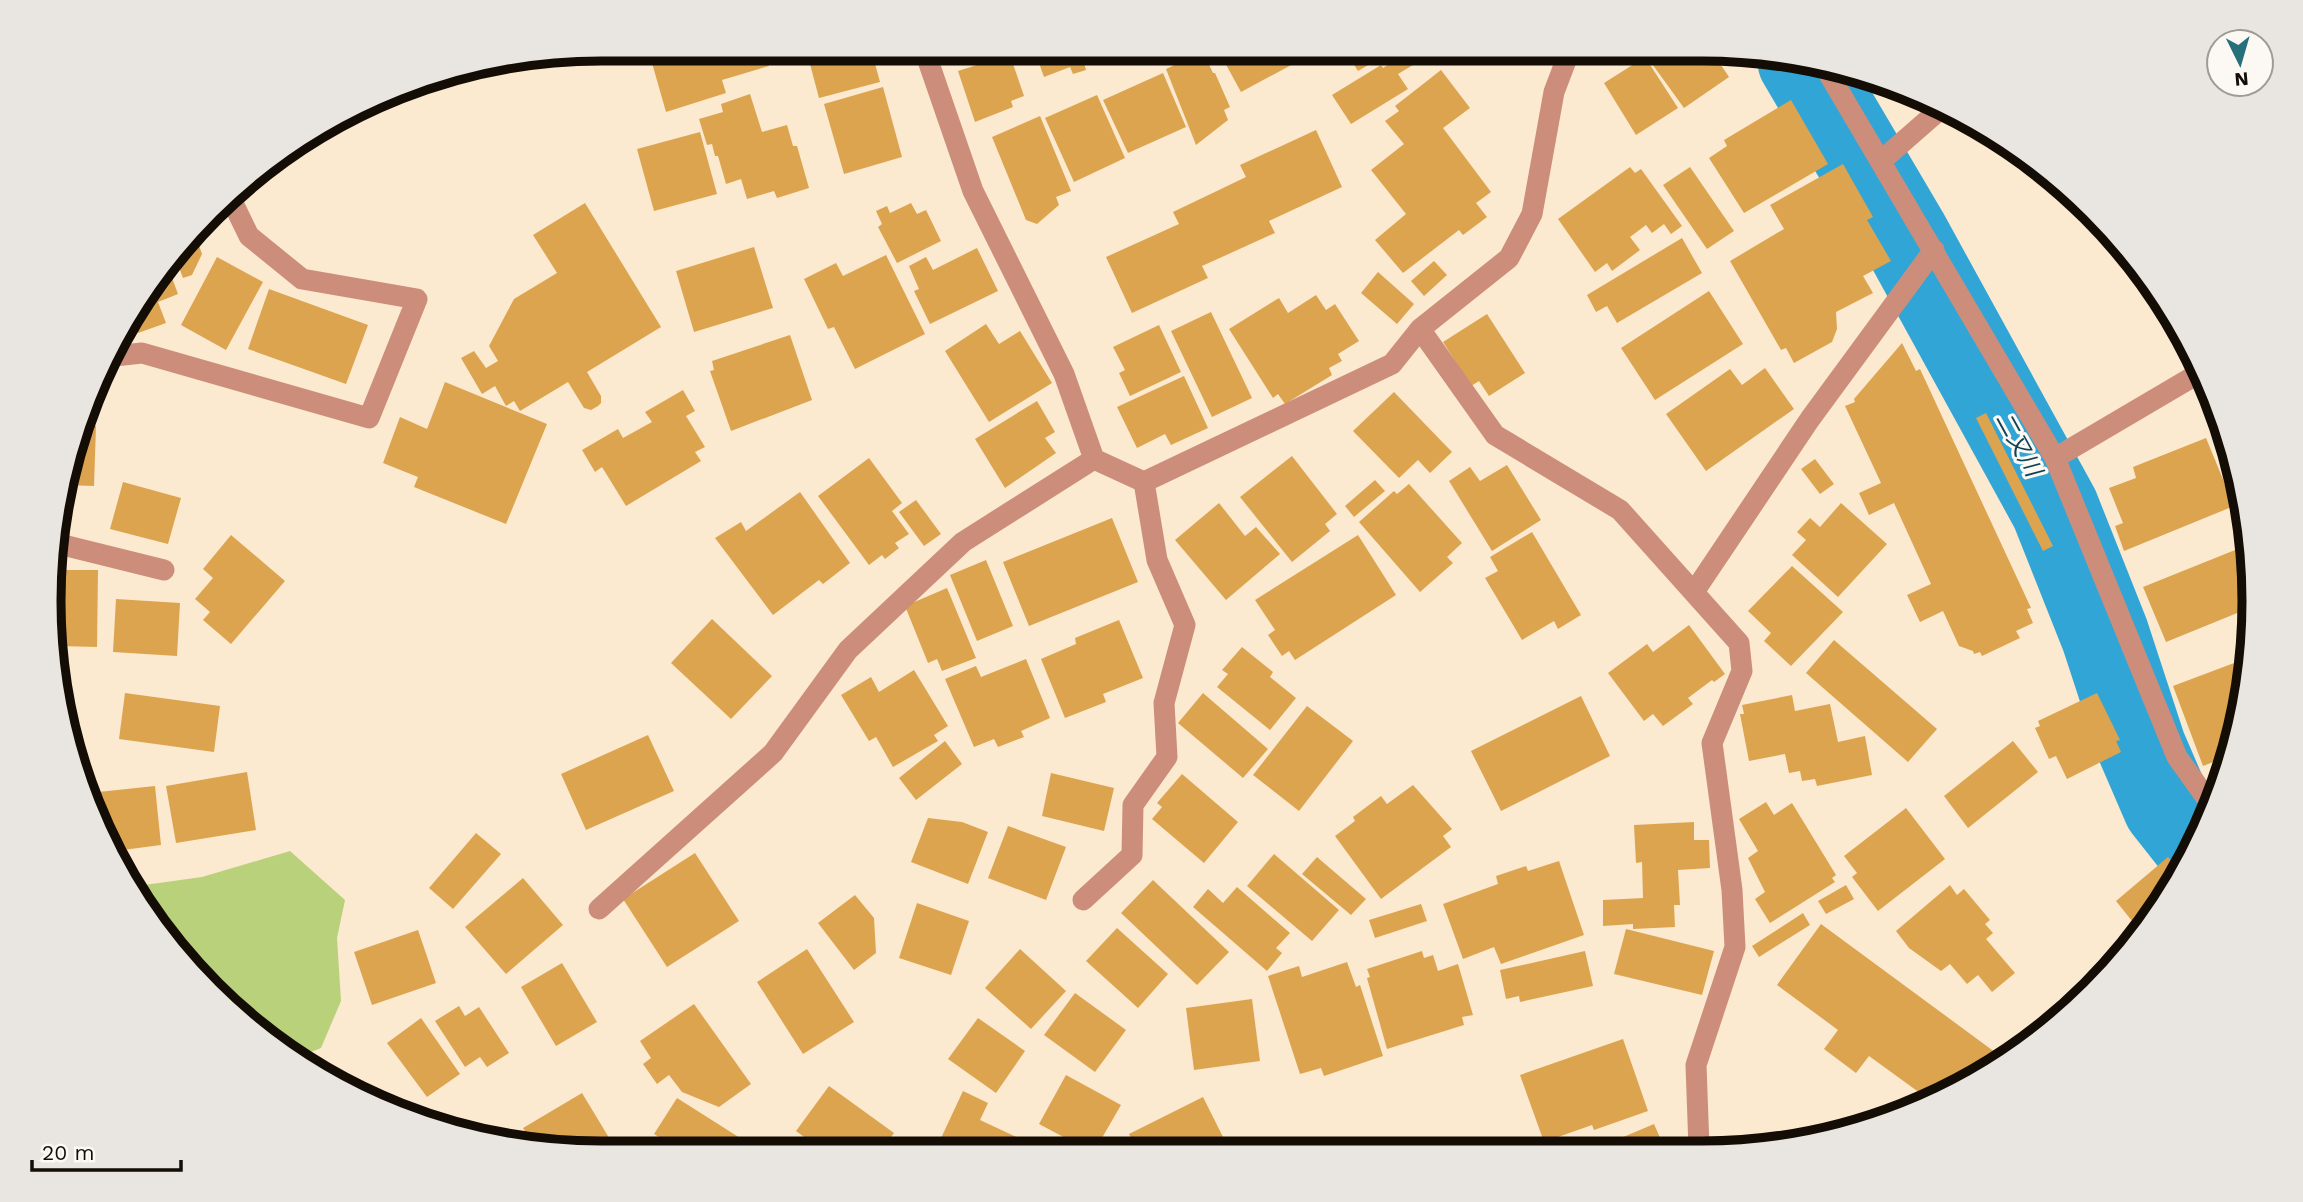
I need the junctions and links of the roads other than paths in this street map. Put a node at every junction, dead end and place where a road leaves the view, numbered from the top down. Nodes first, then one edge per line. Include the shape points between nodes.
1 (928, 61) edge
2 (1566, 61) edge
3 (1831, 78) edge
4 (1935, 114) edge
5 (1881, 161) junction
6 (234, 205) edge
7 (1934, 250) junction
8 (1420, 329) junction
9 (121, 355) edge
10 (2193, 377) edge
11 (2055, 458) junction
12 (1094, 459) junction
13 (1144, 482) junction
14 (64, 545) edge
15 (164, 570) dead end
16 (1694, 592) junction
17 (2205, 796) edge
18 (1083, 900) dead end
19 (599, 909) dead end
20 (1699, 1141) edge

1 - 12 street via 973,191 1065,374
2 - 8 street via 1554,92 1532,214 1509,258
3 - 5 street
4 - 5 street
5 - 7 street
6 - 9 street via 249,236 302,279 417,299 369,418 142,353
7 - 11 street
7 - 16 street via 1810,419
8 - 13 street via 1392,365
8 - 16 street via 1495,435 1620,510
10 - 11 street
11 - 17 street via 2177,757
12 - 13 street
12 - 19 street via 963,542 848,650 772,753
13 - 18 street via 1157,560 1185,625 1164,703 1167,757 1133,805 1132,855
14 - 15 street
16 - 20 street via 1740,643 1742,671 1712,743 1735,947 1696,1065

